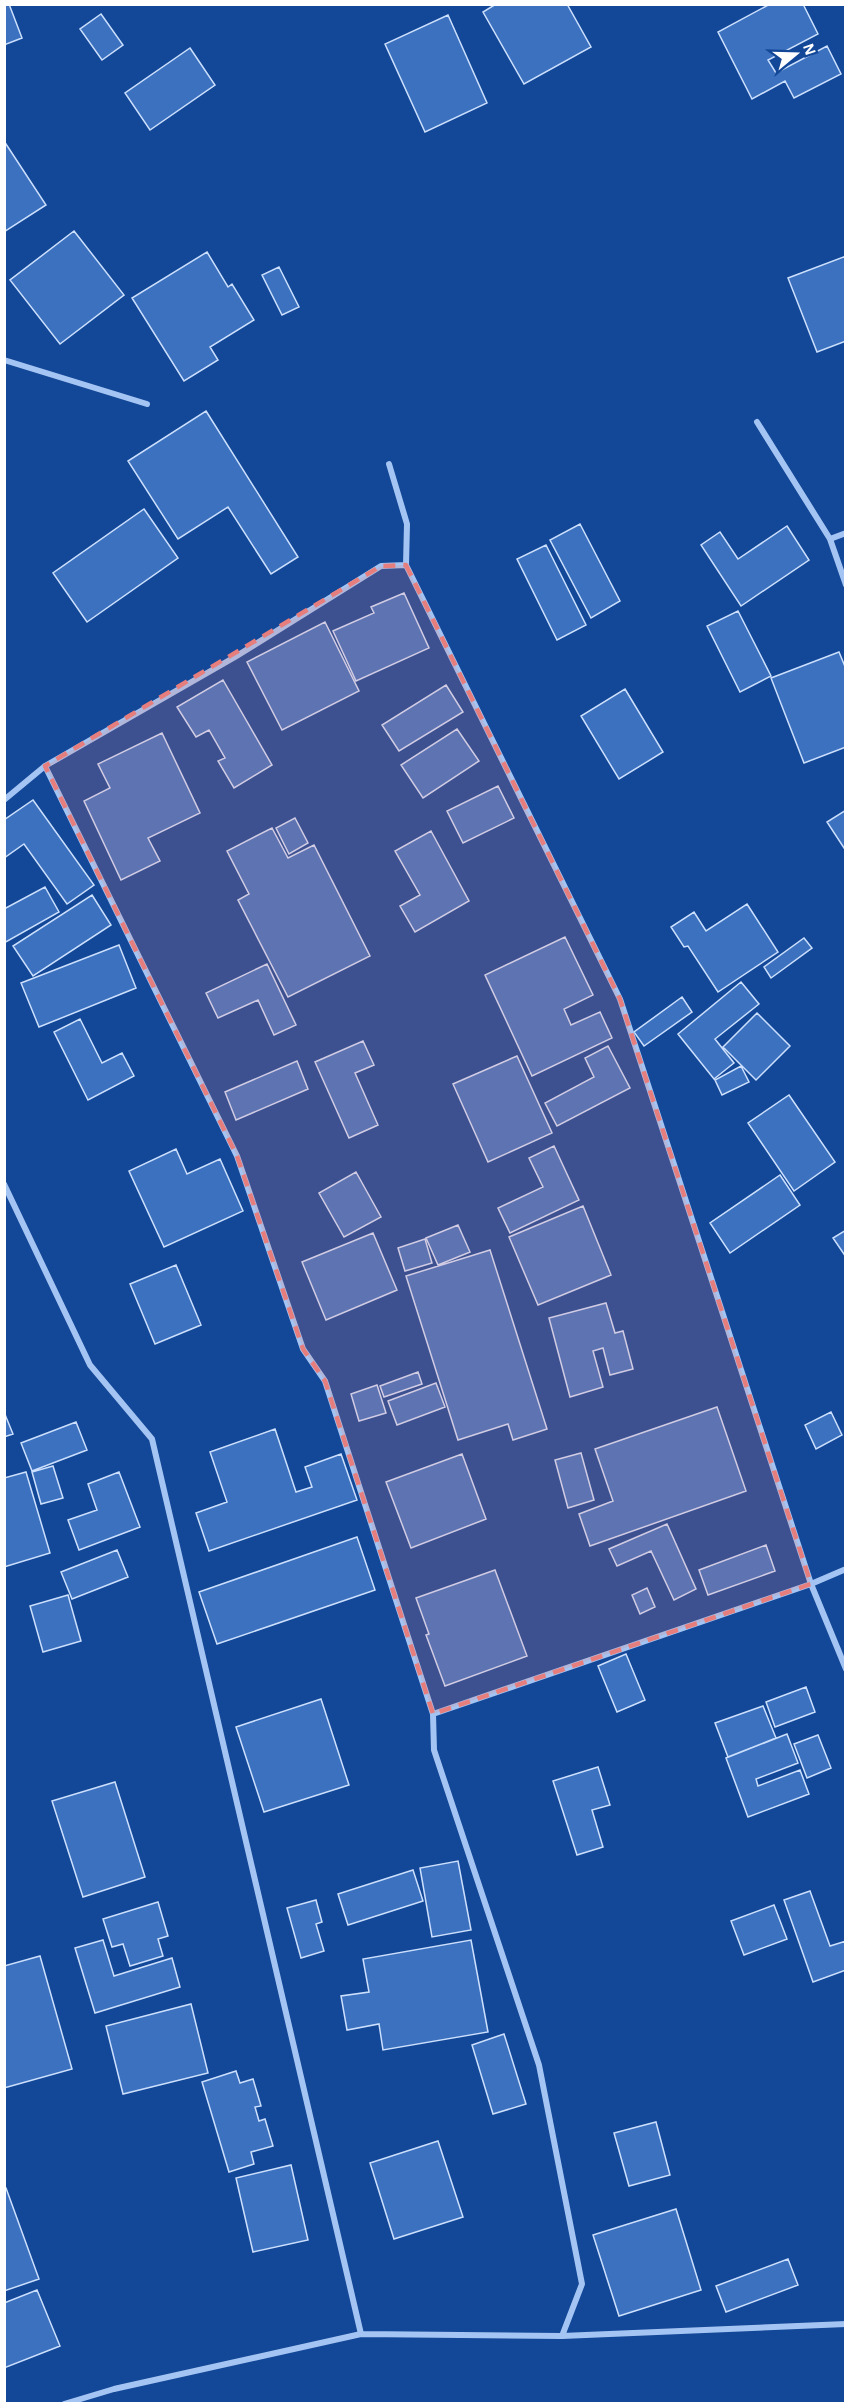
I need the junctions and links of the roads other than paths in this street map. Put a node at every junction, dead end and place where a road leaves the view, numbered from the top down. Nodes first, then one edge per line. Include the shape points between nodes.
1 (4, 360) edge
2 (147, 404) dead end
3 (757, 422) dead end
4 (389, 464) dead end
5 (846, 533) edge
6 (830, 539) junction
7 (406, 565) junction
8 (846, 585) edge
9 (45, 766) junction
10 (4, 800) edge
11 (4, 1184) edge
12 (846, 1569) edge
13 (811, 1584) junction
14 (846, 1670) edge
15 (433, 1714) junction
16 (846, 2324) edge
17 (361, 2334) junction
18 (562, 2336) junction
19 (64, 2403) edge

1 - 2 street
3 - 6 street
4 - 7 street via 407,524
5 - 6 street
6 - 8 street
7 - 9 street via 381,566 235,657
7 - 13 street via 620,999
9 - 10 street
9 - 15 street via 237,1156 303,1349 325,1381
11 - 17 street via 90,1365 152,1439
12 - 13 street
13 - 14 street
13 - 15 street
15 - 18 street via 434,1750 539,2065 582,2284
16 - 18 street
17 - 18 street
17 - 19 street

